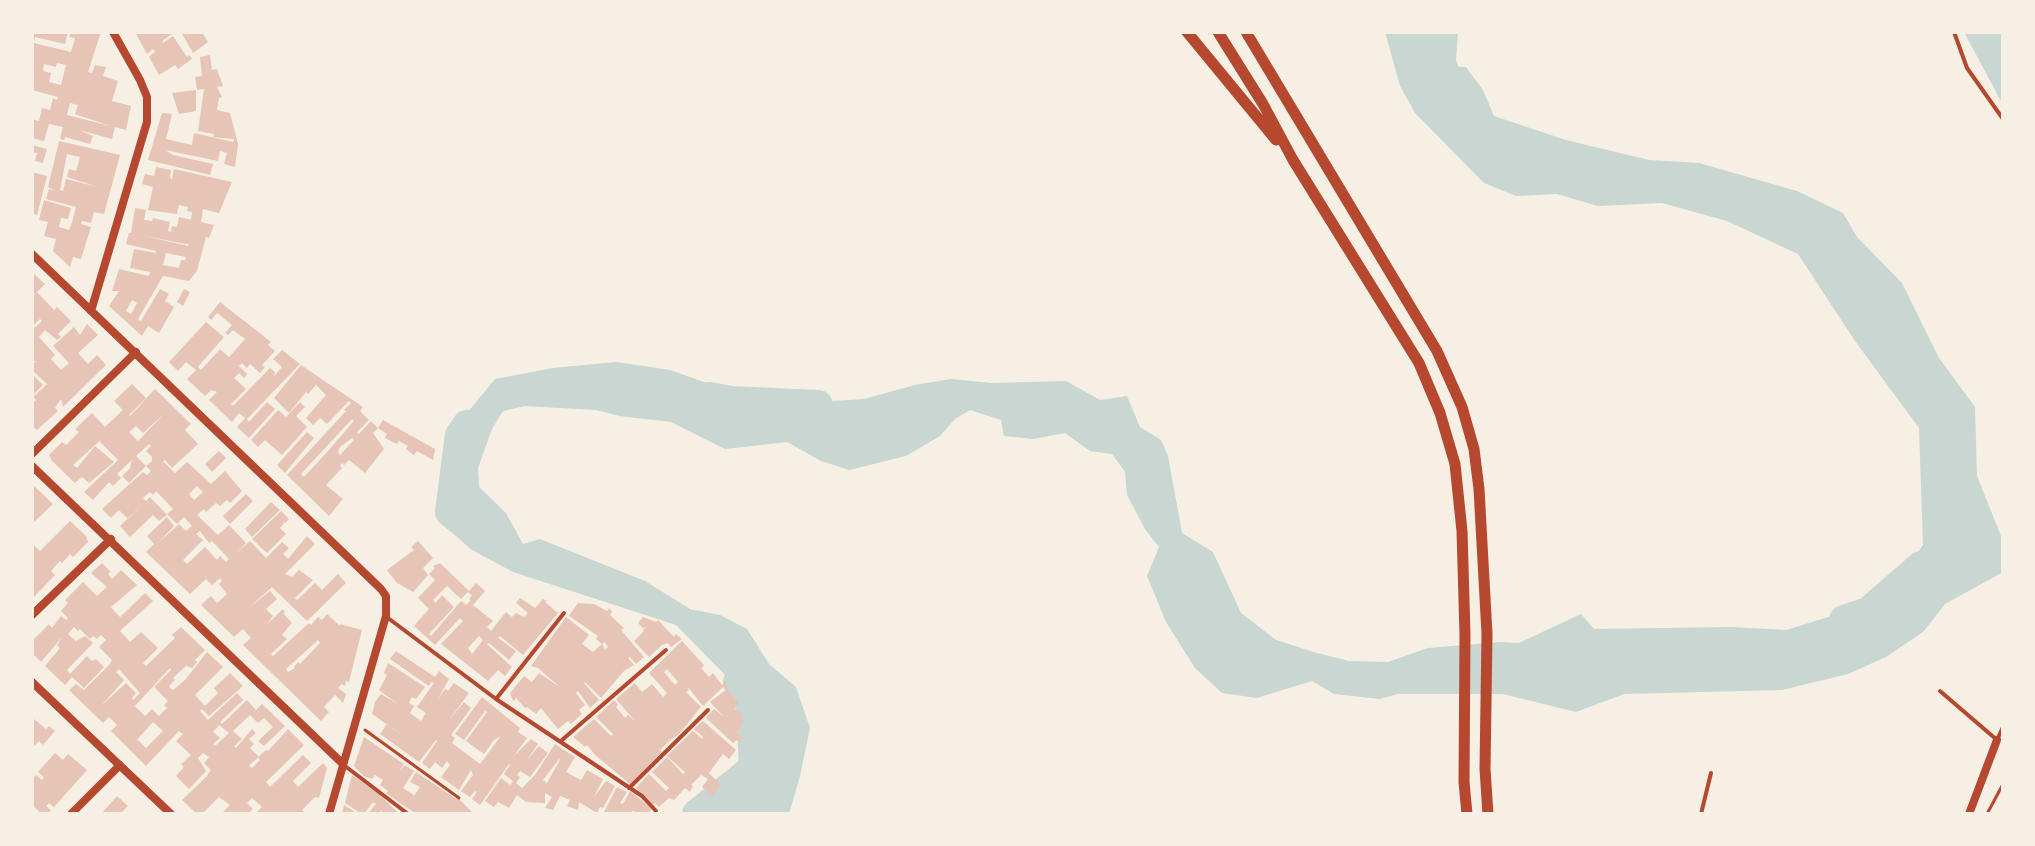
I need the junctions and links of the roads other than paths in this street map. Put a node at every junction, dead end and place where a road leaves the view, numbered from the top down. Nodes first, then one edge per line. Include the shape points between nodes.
1 (113, 32) edge
2 (1187, 32) edge
3 (1218, 32) edge
4 (1246, 32) edge
5 (1954, 32) edge
6 (2003, 119) edge
7 (1293, 160) junction
8 (32, 254) edge
9 (91, 311) junction
10 (136, 352) junction
11 (32, 454) edge
12 (32, 466) edge
13 (111, 539) junction
14 (564, 613) dead end
15 (32, 615) edge
16 (386, 616) junction
17 (666, 650) dead end
18 (32, 682) edge
19 (1940, 691) dead end
20 (496, 699) junction
21 (708, 710) dead end
22 (2003, 727) edge
23 (1997, 740) junction
24 (561, 741) junction
25 (343, 764) junction
26 (120, 765) junction
27 (1711, 773) dead end
28 (629, 788) junction
29 (656, 811) dead end
30 (71, 814) edge
31 (171, 814) edge
32 (329, 814) edge
33 (408, 814) edge
34 (1467, 814) edge
35 (1488, 814) edge
36 (1701, 814) edge
37 (1969, 814) edge

1 - 9 street via 147,97 147,122
2 - 7 main road
3 - 7 main road
4 - 35 main road via 1437,351 1462,407 1479,489
5 - 6 lane via 1967,68
7 - 34 main road via 1419,363 1455,464 1462,531
8 - 9 street
9 - 10 street
10 - 11 street
10 - 16 street via 381,589
12 - 13 street
13 - 15 street
13 - 25 street
14 - 20 lane
16 - 20 lane
16 - 25 street
17 - 24 lane
18 - 26 street
19 - 23 lane
20 - 24 lane
21 - 28 lane
22 - 23 lane
23 - 37 street
24 - 28 lane
25 - 32 street
25 - 33 lane
26 - 30 street
26 - 31 street
27 - 36 lane
28 - 29 lane

